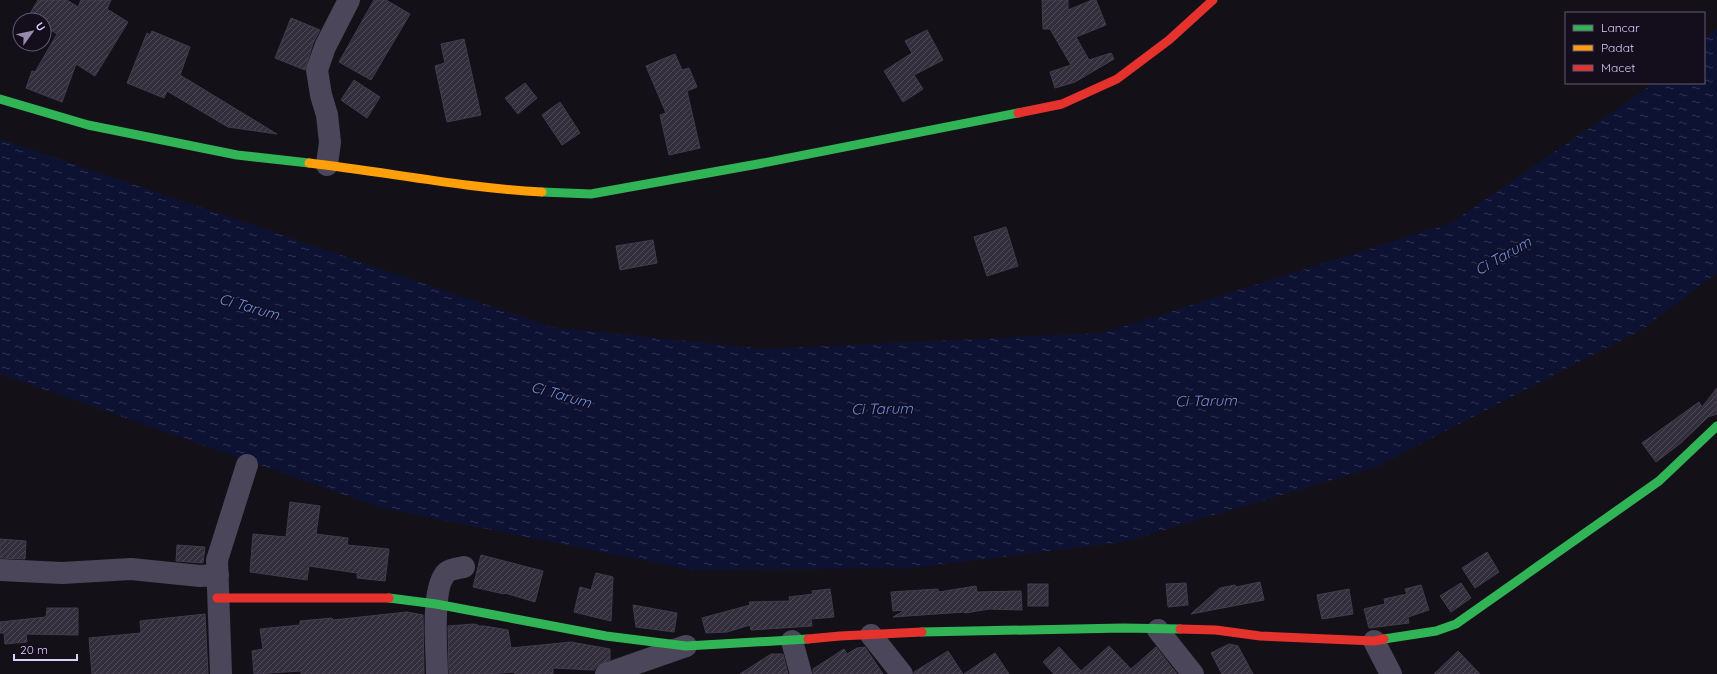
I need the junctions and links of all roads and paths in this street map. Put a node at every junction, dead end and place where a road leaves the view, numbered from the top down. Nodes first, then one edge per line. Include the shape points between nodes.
1 (349, 0) edge
2 (1213, 0) edge
3 (0, 99) edge
4 (327, 165) junction
5 (1717, 426) edge
6 (247, 465) dead end
7 (464, 567) dead end
8 (0, 570) edge
9 (218, 575) junction
10 (217, 598) junction
11 (436, 604) junction
12 (1158, 630) junction
13 (871, 635) junction
14 (792, 641) junction
15 (1374, 641) junction
16 (686, 646) junction
17 (221, 674) edge
18 (437, 674) edge
19 (610, 674) edge
20 (801, 674) edge
21 (902, 674) edge
22 (1193, 674) edge
23 (1391, 674) edge

1 - 4 street via 317,70 327,114 330,142
2 - 4 street via 1169,40 1117,78 1062,104 758,164 591,194 522,191
3 - 4 street via 88,125 237,155
5 - 15 street via 1659,481 1456,624 1436,631
6 - 9 street via 217,560
7 - 11 street via 448,572 442,578
8 - 9 street via 62,573 130,570 200,576
9 - 10 street
10 - 11 street via 394,598
10 - 17 street
11 - 16 street via 606,636
11 - 18 street
12 - 13 street via 979,630
12 - 15 street via 1216,630 1260,636
12 - 22 street
13 - 14 street
13 - 21 street
14 - 16 street
14 - 20 street
15 - 23 street
16 - 19 street

